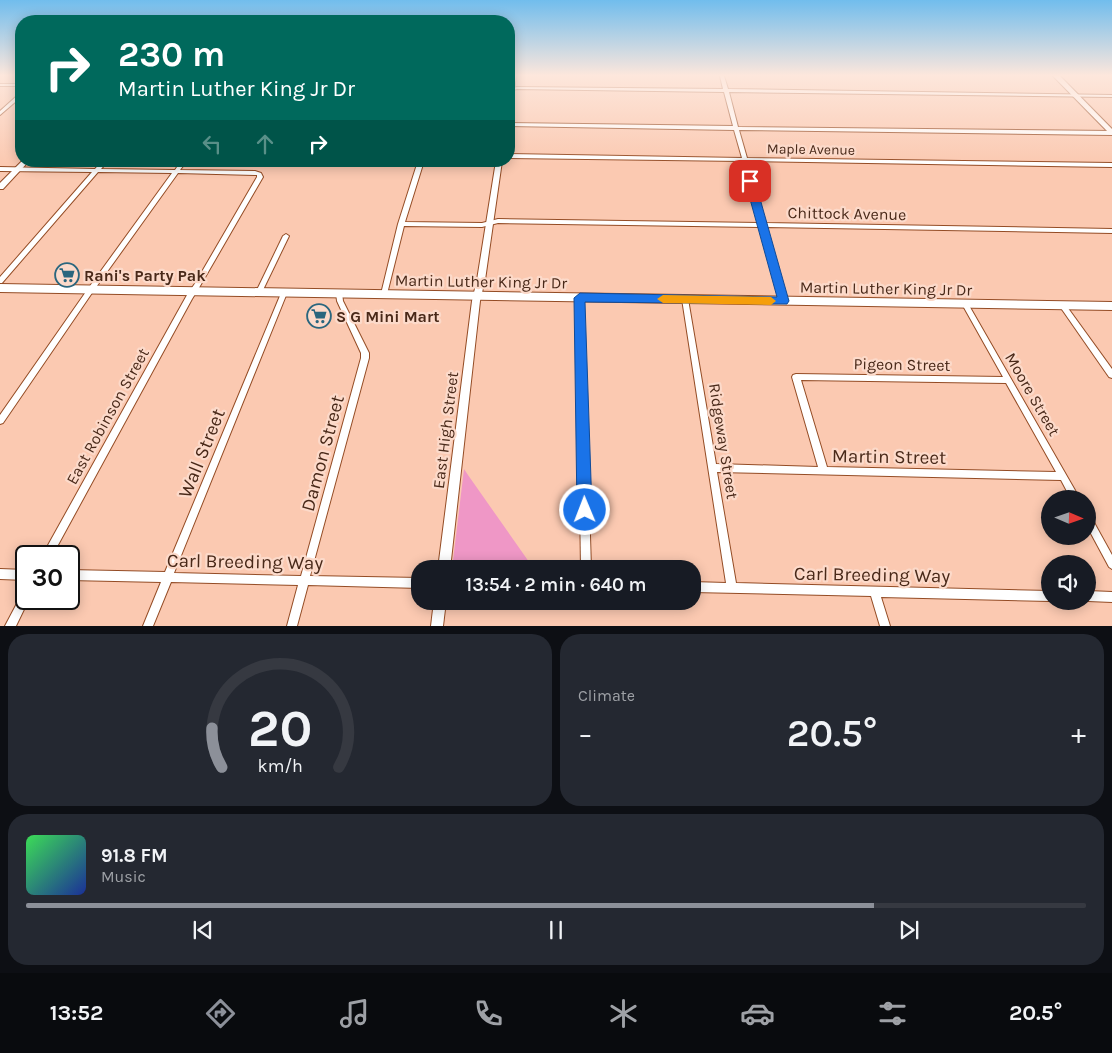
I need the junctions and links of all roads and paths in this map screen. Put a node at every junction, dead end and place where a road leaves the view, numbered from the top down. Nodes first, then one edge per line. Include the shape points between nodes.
1 (10, 105) edge
2 (730, 105) edge
3 (1085, 105) edge
4 (0, 114) edge
5 (515, 125) edge
6 (736, 128) junction
7 (1112, 133) edge
8 (515, 156) edge
9 (744, 159) junction
10 (1112, 165) edge
11 (100, 167) edge
12 (180, 167) edge
13 (419, 167) edge
14 (498, 167) edge
15 (0, 169) edge
16 (18, 169) junction
17 (97, 170) junction
18 (176, 172) junction
19 (0, 187) edge
20 (489, 223) junction
21 (401, 224) junction
22 (762, 225) junction
23 (1112, 231) edge
24 (286, 236) dead end
25 (0, 281) edge
26 (0, 288) edge
27 (92, 288) junction
28 (193, 290) junction
29 (259, 292) junction
30 (284, 292) junction
31 (339, 294) junction
32 (384, 294) junction
33 (478, 295) junction
34 (580, 298) junction
35 (685, 299) junction
36 (783, 301) junction
37 (965, 304) junction
38 (1063, 306) junction
39 (1112, 306) edge
40 (1112, 375) edge
41 (1007, 380) junction
42 (0, 421) edge
43 (713, 468) junction
44 (824, 471) junction
45 (1063, 476) junction
46 (1071, 490) edge
47 (1096, 535) edge
48 (53, 545) edge
49 (445, 560) edge
50 (586, 560) edge
51 (1112, 564) edge
52 (0, 574) edge
53 (15, 575) edge
54 (80, 575) edge
55 (168, 576) junction
56 (304, 579) junction
57 (411, 582) edge
58 (701, 587) edge
59 (732, 588) junction
60 (875, 592) junction
61 (1041, 596) edge
62 (1096, 596) edge
63 (1112, 597) edge
64 (18, 610) edge
65 (439, 610) edge
66 (10, 626) edge
67 (148, 626) edge
68 (292, 626) edge
69 (437, 626) edge
70 (885, 626) edge

1 - 4 street
2 - 6 street
3 - 7 street
5 - 6 street
6 - 7 street
6 - 9 street
8 - 9 street, Maple Avenue
9 - 10 street, Maple Avenue
9 - 22 street
11 - 17 street
12 - 18 street
13 - 21 street
14 - 20 street, East High Street
15 - 16 street
16 - 17 street
16 - 19 street
17 - 18 street
17 - 25 street
18 - 27 street
18 - 28 street, East Robinson Street via 259,174 260,178
20 - 21 street, Chittock Avenue
20 - 22 street, Chittock Avenue
20 - 33 street, East High Street
21 - 32 street
22 - 23 street, Chittock Avenue
22 - 36 street
24 - 29 street
26 - 27 main road, Martin Luther King Jr Dr
27 - 28 main road, Martin Luther King Jr Dr
27 - 42 street
28 - 29 main road, Martin Luther King Jr Dr
28 - 48 street, East Robinson Street
29 - 30 main road, Martin Luther King Jr Dr
30 - 31 main road, Martin Luther King Jr Dr
30 - 55 street, Wall Street
31 - 32 main road, Martin Luther King Jr Dr
31 - 56 street, Damon Street via 365,358
32 - 33 main road, Martin Luther King Jr Dr
33 - 34 main road, Martin Luther King Jr Dr
33 - 49 street, East High Street
34 - 35 main road, Martin Luther King Jr Dr
34 - 50 street
35 - 36 main road, Martin Luther King Jr Dr
35 - 43 street, Ridgeway Street
36 - 37 main road, Martin Luther King Jr Dr
37 - 38 main road, Martin Luther King Jr Dr
37 - 41 street, Moore Street
38 - 39 main road, Martin Luther King Jr Dr
38 - 40 street
41 - 44 street, Pigeon Street via 796,377
41 - 45 street, Moore Street
43 - 44 street, Martin Street
43 - 59 street, Ridgeway Street
44 - 45 street, Martin Street
45 - 46 street, Moore Street
47 - 51 street
52 - 53 street
54 - 55 street, Carl Breeding Way
55 - 56 street, Carl Breeding Way
55 - 67 street, Wall Street
56 - 57 street, Carl Breeding Way
56 - 68 street, Damon Street
58 - 59 street, Carl Breeding Way
59 - 60 street, Carl Breeding Way
60 - 61 street, Carl Breeding Way
60 - 70 street
62 - 63 street
64 - 66 street
65 - 69 street

